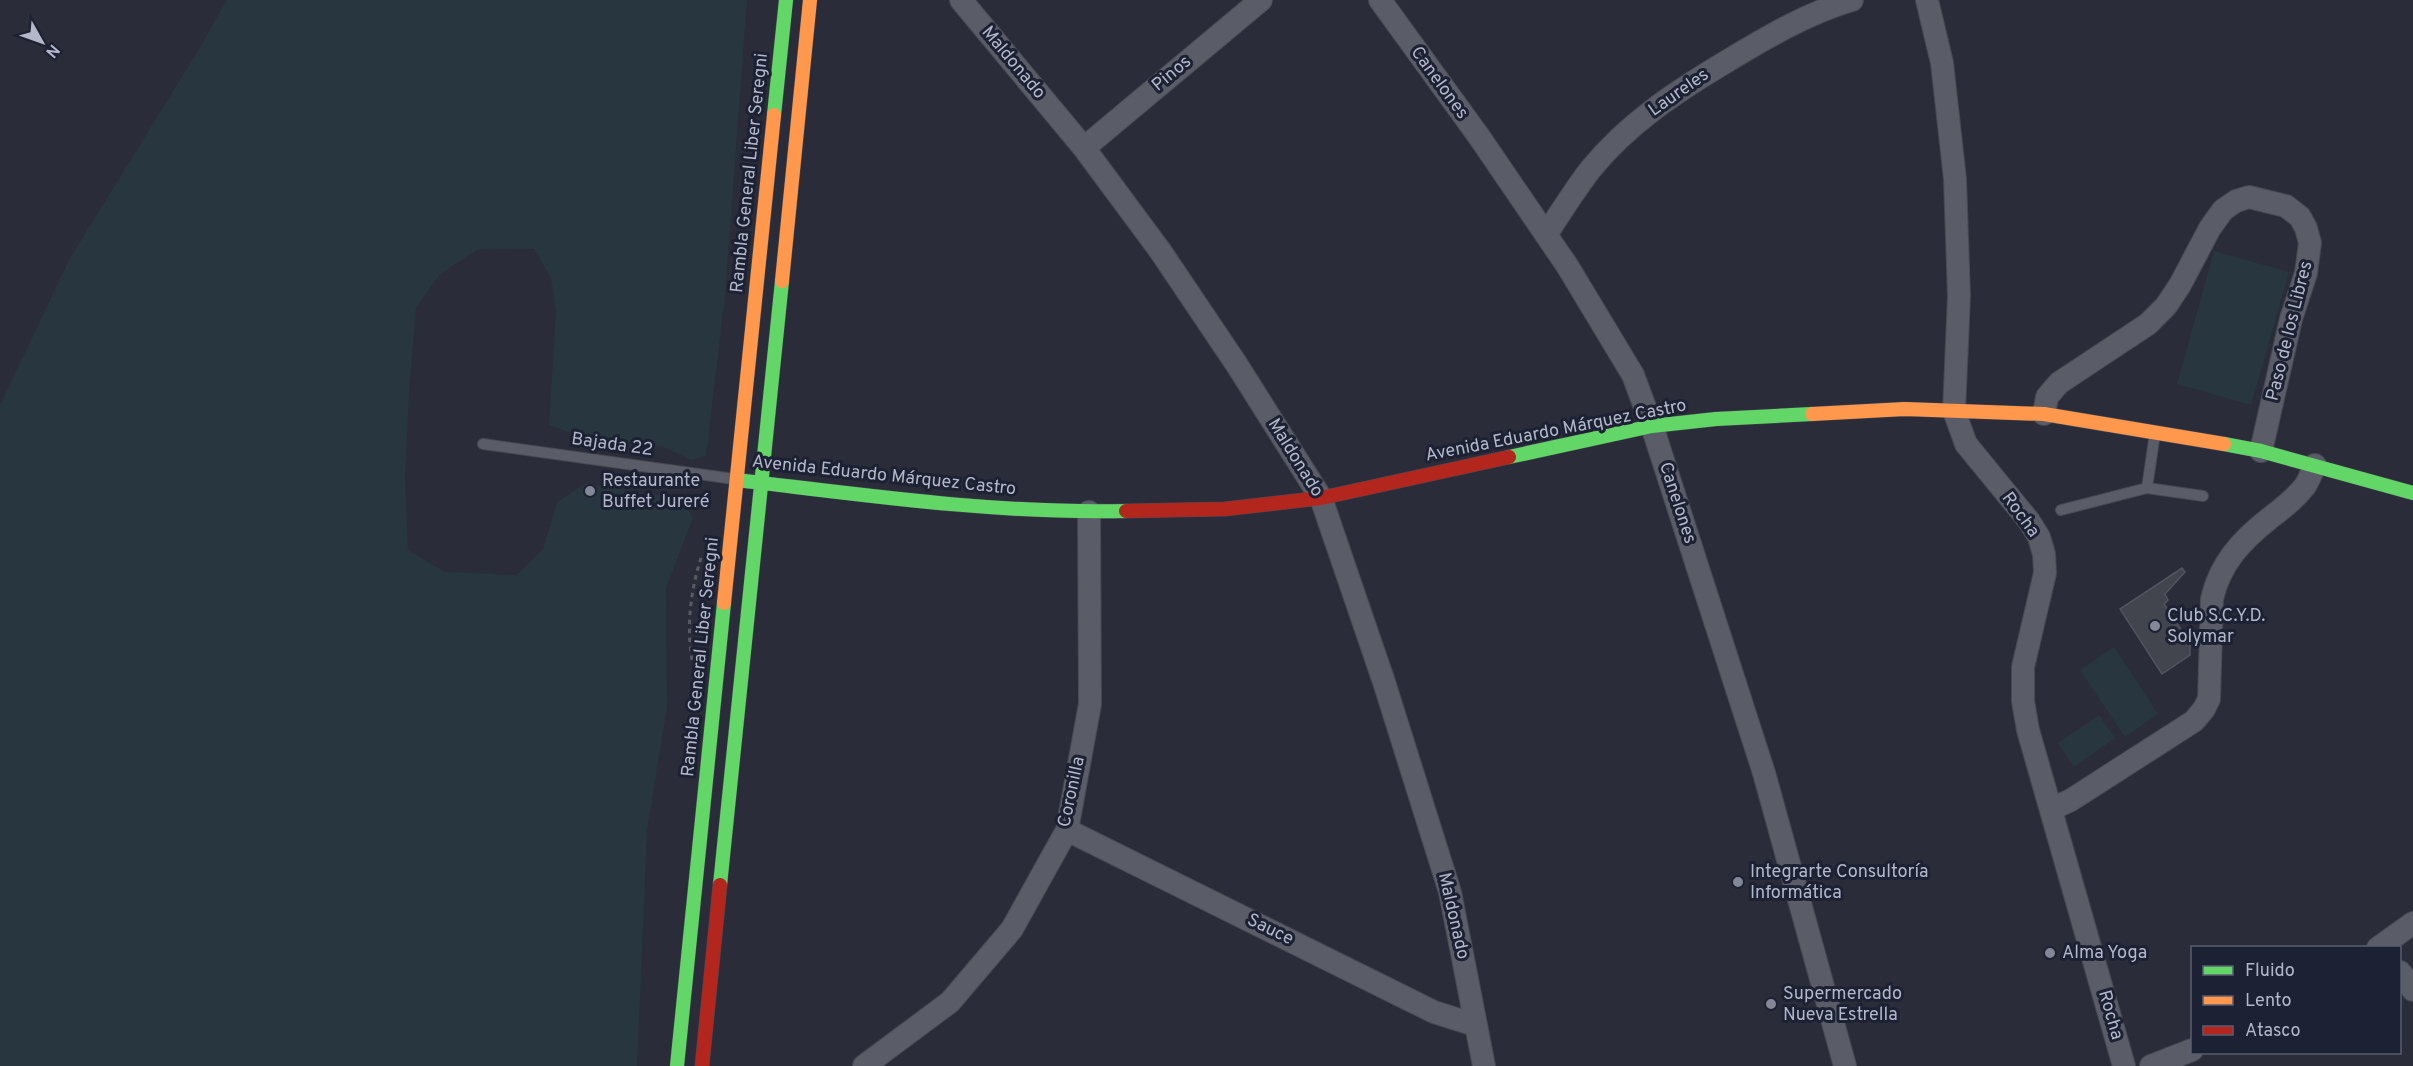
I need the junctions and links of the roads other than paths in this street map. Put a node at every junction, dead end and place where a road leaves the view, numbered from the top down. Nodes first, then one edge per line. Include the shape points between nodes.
1 (786, 0) edge
2 (810, 0) edge
3 (961, 0) edge
4 (1261, 0) edge
5 (1380, 0) edge
6 (1852, 0) edge
7 (1927, 0) edge
8 (1084, 148) junction
9 (1546, 235) junction
10 (1954, 411) junction
11 (2044, 414) junction
12 (1652, 426) junction
13 (2156, 431) junction
14 (483, 444) dead end
15 (2261, 451) junction
16 (2315, 465) junction
17 (737, 480) junction
18 (762, 482) junction
19 (2147, 488) junction
20 (2413, 494) edge
21 (2203, 496) dead end
22 (1322, 498) junction
23 (2061, 510) dead end
24 (1089, 512) junction
25 (2052, 809) junction
26 (1066, 830) junction
27 (2413, 923) edge
28 (2381, 946) edge
29 (2401, 973) edge
30 (2413, 990) edge
31 (1475, 1025) junction
32 (2191, 1051) edge
33 (677, 1066) edge
34 (702, 1066) edge
35 (864, 1066) edge
36 (1484, 1066) edge
37 (1845, 1066) edge
38 (2124, 1066) edge
39 (2151, 1066) edge

1 - 17 main road, Rambla General Liber Seregni
2 - 18 main road
3 - 8 street, Maldonado
4 - 8 street, Pinos
5 - 9 street, Canelones
6 - 9 street, Laureles via 1765,38 1671,94 1629,129 1590,170
7 - 10 street, Rocha via 1942,63 1955,179 1959,296
8 - 22 street, Maldonado via 1225,346
9 - 12 street, Canelones via 1633,375
10 - 11 main road, Avenida Eduardo Márquez Castro
10 - 12 main road, Avenida Eduardo Márquez Castro via 1905,409
10 - 25 street, Rocha via 1966,444 2029,520 2044,554 2045,573 2023,667 2023,701
11 - 13 main road, Avenida Eduardo Márquez Castro
11 - 15 street, Paso de los Libres via 2047,397 2059,383 2148,324 2166,306 2223,210 2249,197 2286,206 2300,217 2310,243
12 - 22 main road, Avenida Eduardo Márquez Castro
12 - 37 street, Canelones via 1764,773
13 - 15 main road, Avenida Eduardo Márquez Castro
13 - 19 lane
14 - 17 lane, Bajada 22
15 - 16 main road, Avenida Eduardo Márquez Castro
16 - 20 main road, Avenida Eduardo Márquez Castro
16 - 25 street via 2293,501 2248,536 2224,565 2212,599 2209,699 2204,709 2194,721 2154,748
17 - 18 main road, Avenida Eduardo Márquez Castro
17 - 33 main road, Rambla General Liber Seregni
18 - 24 main road, Avenida Eduardo Márquez Castro via 942,504
18 - 34 main road
19 - 21 lane
19 - 23 lane
22 - 24 main road, Avenida Eduardo Márquez Castro via 1225,509
22 - 31 street, Maldonado via 1450,892
24 - 26 street, Coronilla via 1090,704
25 - 38 street, Rocha
26 - 31 street, Sauce via 1434,1012
26 - 35 street, Coronilla via 1012,930 966,984 950,1002
27 - 28 street
29 - 30 street
31 - 36 street, Maldonado
32 - 39 street

